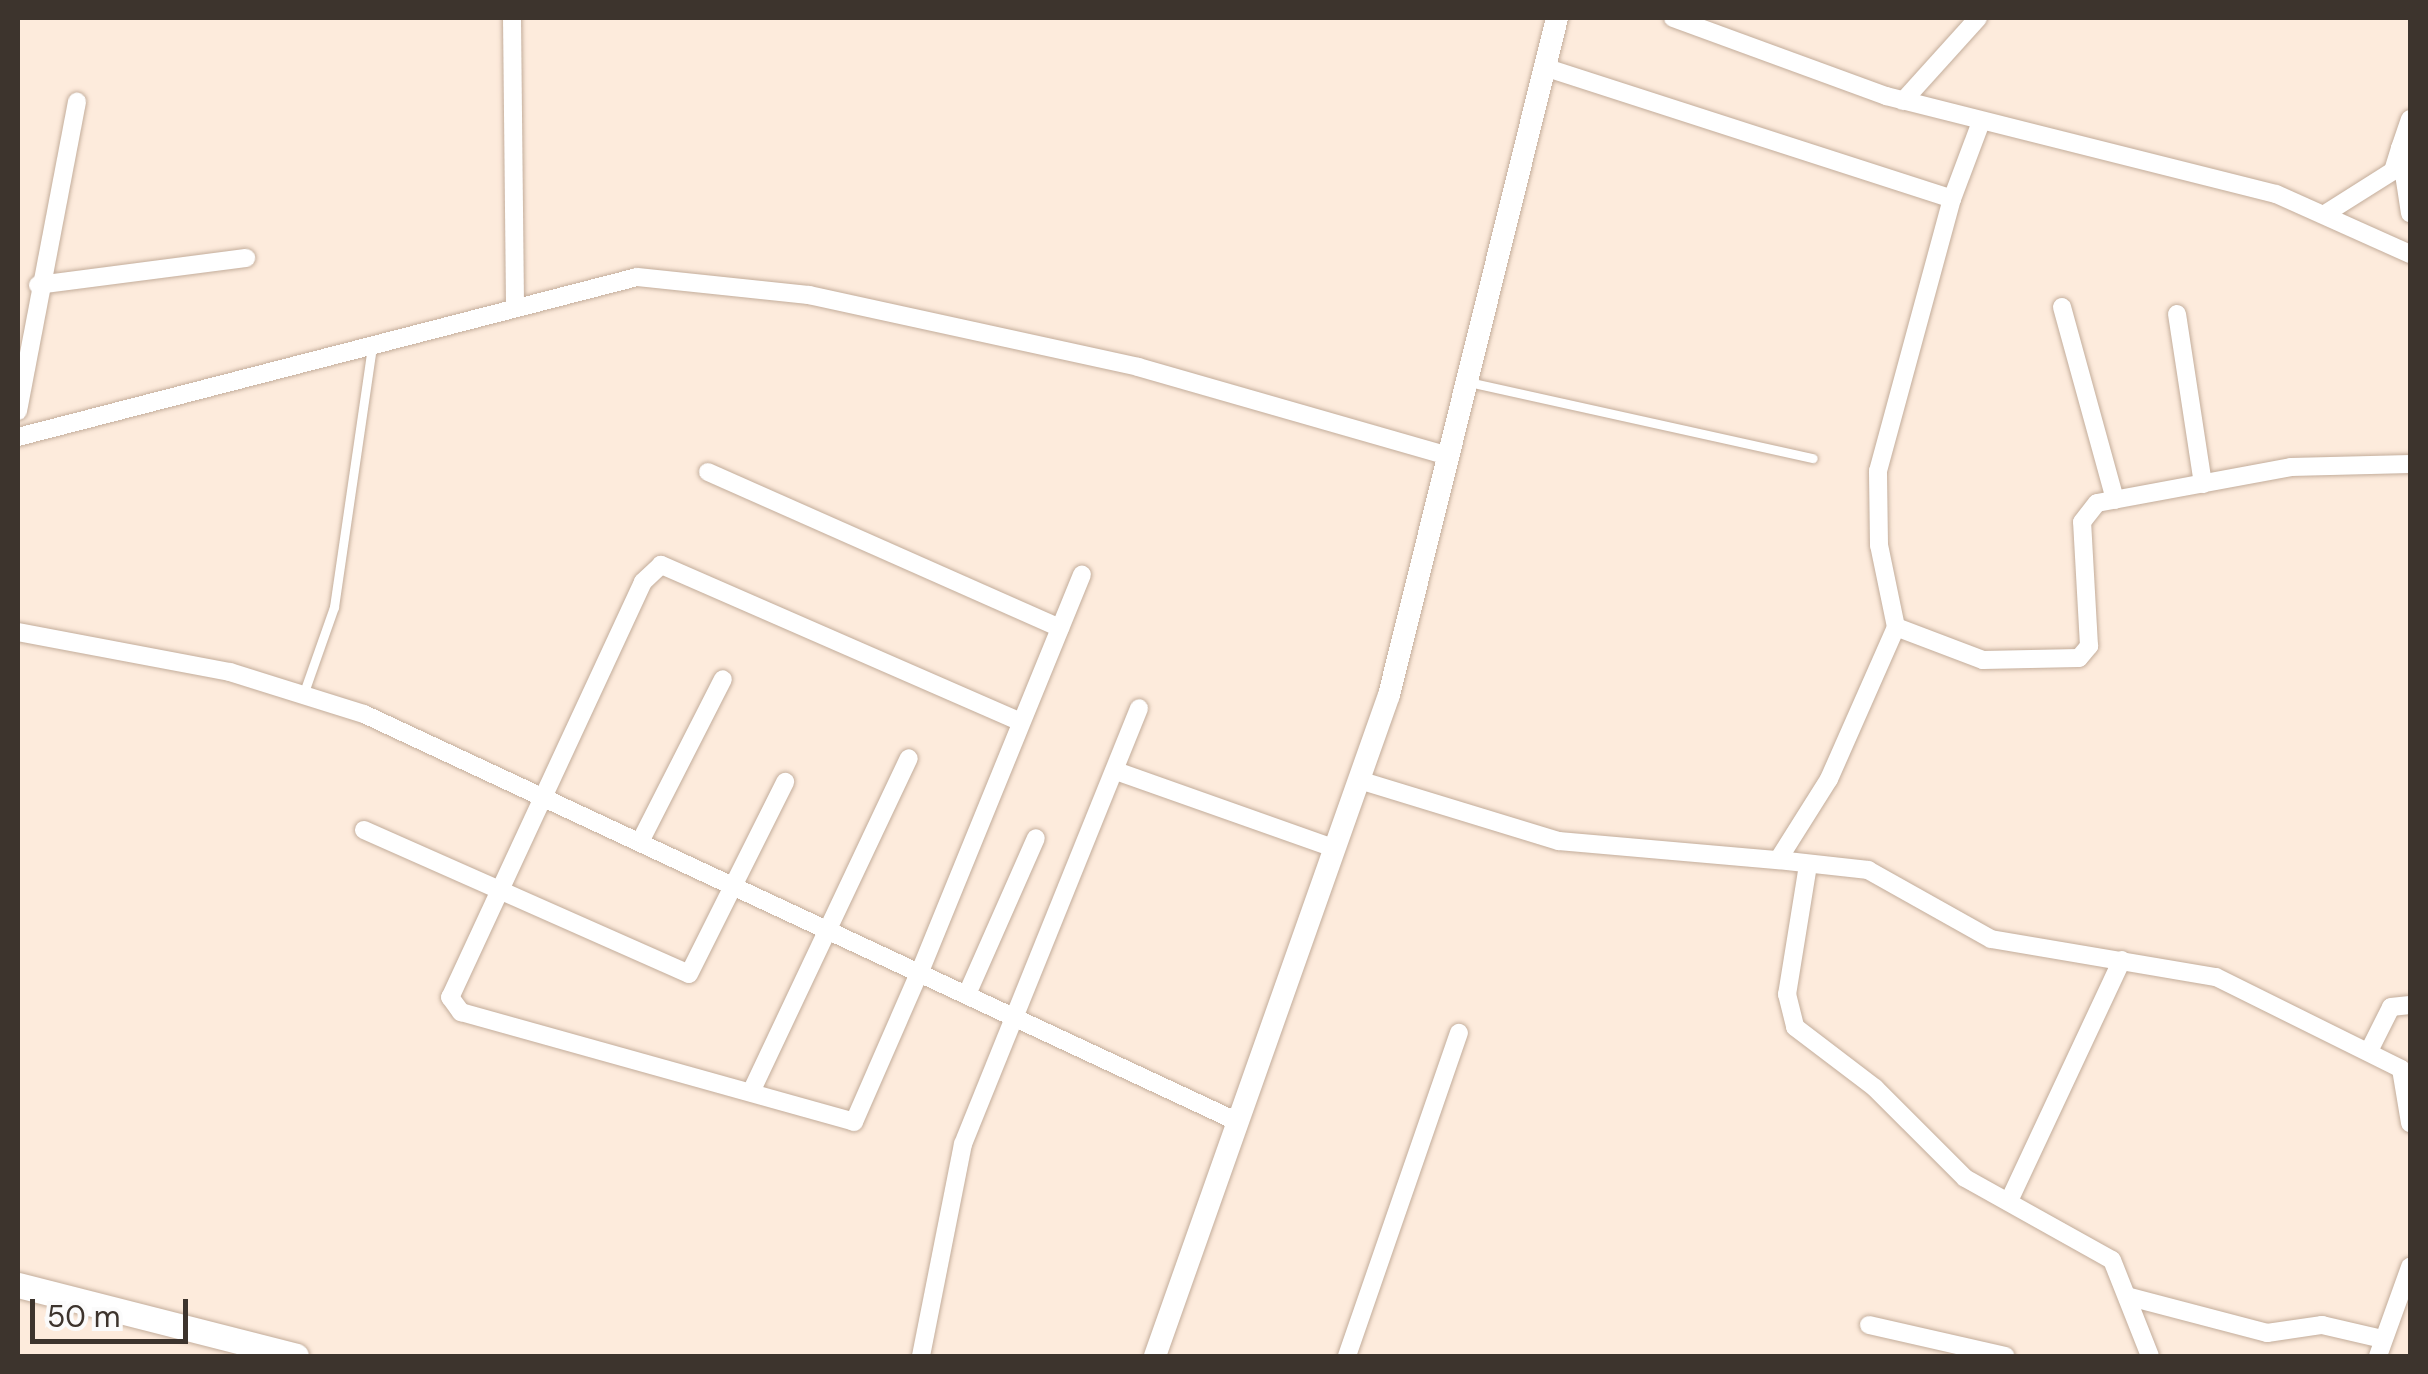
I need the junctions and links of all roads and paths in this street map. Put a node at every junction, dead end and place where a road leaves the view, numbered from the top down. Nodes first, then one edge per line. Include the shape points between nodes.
1 (512, 18) edge
2 (1557, 18) edge
3 (1673, 18) edge
4 (1978, 18) edge
5 (1544, 67) junction
6 (1903, 100) junction
7 (77, 102) dead end
8 (2410, 119) edge
9 (1981, 122) junction
10 (2400, 148) junction
11 (1952, 199) junction
12 (2328, 212) junction
13 (2410, 213) edge
14 (2410, 254) edge
15 (246, 258) dead end
16 (38, 285) junction
17 (516, 302) junction
18 (2062, 307) dead end
19 (2177, 314) dead end
20 (373, 340) junction
21 (1466, 382) junction
22 (18, 410) edge
23 (18, 437) edge
24 (1448, 456) junction
25 (1813, 458) dead end
26 (2410, 464) edge
27 (708, 472) dead end
28 (2203, 484) junction
29 (2115, 500) junction
30 (1082, 575) dead end
31 (1896, 627) junction
32 (1060, 628) junction
33 (18, 632) edge
34 (723, 679) dead end
35 (303, 695) junction
36 (1140, 708) dead end
37 (1020, 722) junction
38 (910, 758) dead end
39 (1116, 770) junction
40 (1359, 780) junction
41 (785, 782) dead end
42 (541, 793) junction
43 (364, 830) dead end
44 (642, 838) junction
45 (1036, 838) dead end
46 (1334, 848) junction
47 (1778, 860) junction
48 (1808, 865) junction
49 (737, 880) junction
50 (496, 890) junction
51 (828, 929) junction
52 (2122, 960) junction
53 (921, 969) junction
54 (968, 992) junction
55 (2410, 1005) edge
56 (1017, 1015) junction
57 (1459, 1033) dead end
58 (2369, 1051) junction
59 (751, 1092) junction
60 (1234, 1120) junction
61 (2410, 1123) edge
62 (2009, 1201) junction
63 (2410, 1267) edge
64 (18, 1285) edge
65 (2130, 1297) junction
66 (1869, 1326) dead end
67 (2380, 1348) edge
68 (296, 1356) edge
69 (921, 1356) edge
70 (1155, 1356) edge
71 (1347, 1356) edge
72 (2006, 1356) edge
73 (2150, 1356) edge

1 - 17 street
2 - 5 street
3 - 6 street
4 - 6 street
5 - 11 street
5 - 21 street
6 - 9 street
7 - 16 street
8 - 10 street
9 - 11 street
9 - 12 street
10 - 12 street via 2393,171
10 - 13 street
11 - 31 street via 1878,470 1879,544
12 - 14 street
15 - 16 street
16 - 22 street
17 - 20 street
17 - 24 street via 637,277 809,295 1138,366
18 - 29 street
19 - 28 street
20 - 23 street
20 - 35 lane via 334,607
21 - 24 street
21 - 25 lane
24 - 40 street via 1389,695
26 - 28 street via 2291,467
27 - 32 street
28 - 29 street
29 - 31 street via 2097,503 2082,522 2089,646 2079,658 1983,660
30 - 32 street
31 - 47 street via 1829,780
32 - 37 street
33 - 35 street
34 - 44 street
35 - 42 street
36 - 39 street
37 - 42 street via 661,565 644,582
37 - 53 street
38 - 51 street
39 - 46 street
39 - 56 street
40 - 46 street
40 - 47 street via 1559,841
41 - 49 street
42 - 44 street
42 - 50 street
43 - 50 street
44 - 49 street
45 - 54 street
46 - 60 street
47 - 48 street
48 - 52 street via 1868,870 1991,940
48 - 62 street via 1787,994 1795,1028 1875,1088 1966,1178
49 - 50 street via 696,967 683,974
49 - 51 street
50 - 59 street via 451,987 462,1012
51 - 53 street
51 - 59 street
52 - 58 street via 2216,977
52 - 62 street
53 - 54 street
53 - 59 street via 854,1122
54 - 56 street
55 - 58 street via 2391,1008
56 - 60 street
56 - 69 street via 964,1144
57 - 71 street
58 - 61 street via 2407,1076
60 - 70 street
62 - 65 street via 2112,1260
63 - 67 street
64 - 68 main road
65 - 67 street via 2267,1333 2322,1326
65 - 73 street
66 - 72 street

